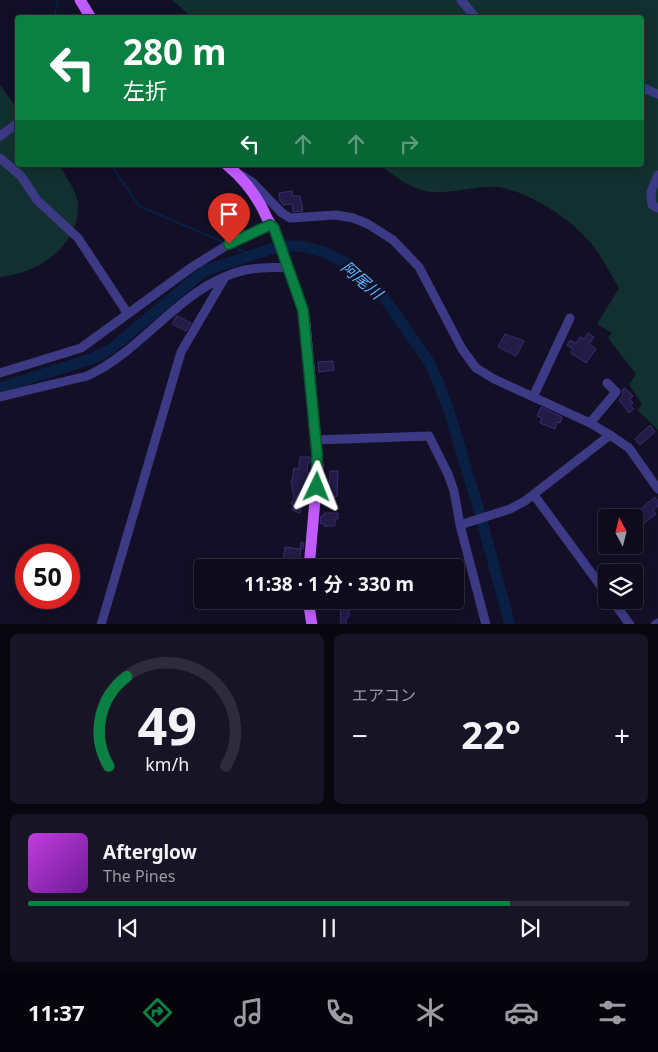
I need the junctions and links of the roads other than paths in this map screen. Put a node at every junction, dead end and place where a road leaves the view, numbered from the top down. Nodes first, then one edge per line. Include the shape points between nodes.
1 (80, 0) edge
2 (460, 0) edge
3 (89, 15) edge
4 (473, 15) edge
5 (644, 88) edge
6 (658, 94) edge
7 (15, 125) edge
8 (0, 136) edge
9 (0, 158) edge
10 (230, 168) edge
11 (658, 175) edge
12 (658, 208) edge
13 (272, 227) junction
14 (287, 265) junction
15 (225, 277) junction
16 (128, 314) junction
17 (570, 318) dead end
18 (0, 373) edge
19 (607, 383) dead end
20 (0, 397) edge
21 (533, 397) junction
22 (590, 423) junction
23 (610, 435) junction
24 (316, 440) junction
25 (658, 489) edge
26 (534, 496) junction
27 (460, 525) junction
28 (310, 559) edge
29 (598, 582) edge
30 (309, 609) edge
31 (619, 609) edge
32 (100, 624) edge
33 (312, 624) edge
34 (486, 624) edge
35 (630, 624) edge

1 - 3 main road
2 - 4 street
5 - 6 street
7 - 8 street
9 - 16 street via 21,176 36,200 72,231
10 - 13 main road via 260,204
10 - 21 street via 252,182 290,218 336,215 353,218 393,240 419,267 462,349 476,368
11 - 12 street via 651,192 652,204
13 - 14 main road
13 - 16 street via 229,244 192,266
14 - 15 street via 246,270
14 - 24 main road via 303,310
15 - 20 street via 201,289 120,357 98,371
15 - 32 street via 181,352
16 - 18 street via 81,348
17 - 21 street
19 - 22 street via 616,392
21 - 22 street
22 - 23 street
23 - 25 street via 629,448
23 - 26 street
24 - 27 street via 429,436 448,474
24 - 28 main road via 318,474
26 - 27 street via 510,509
26 - 29 street
27 - 34 street
30 - 33 main road
31 - 35 street

